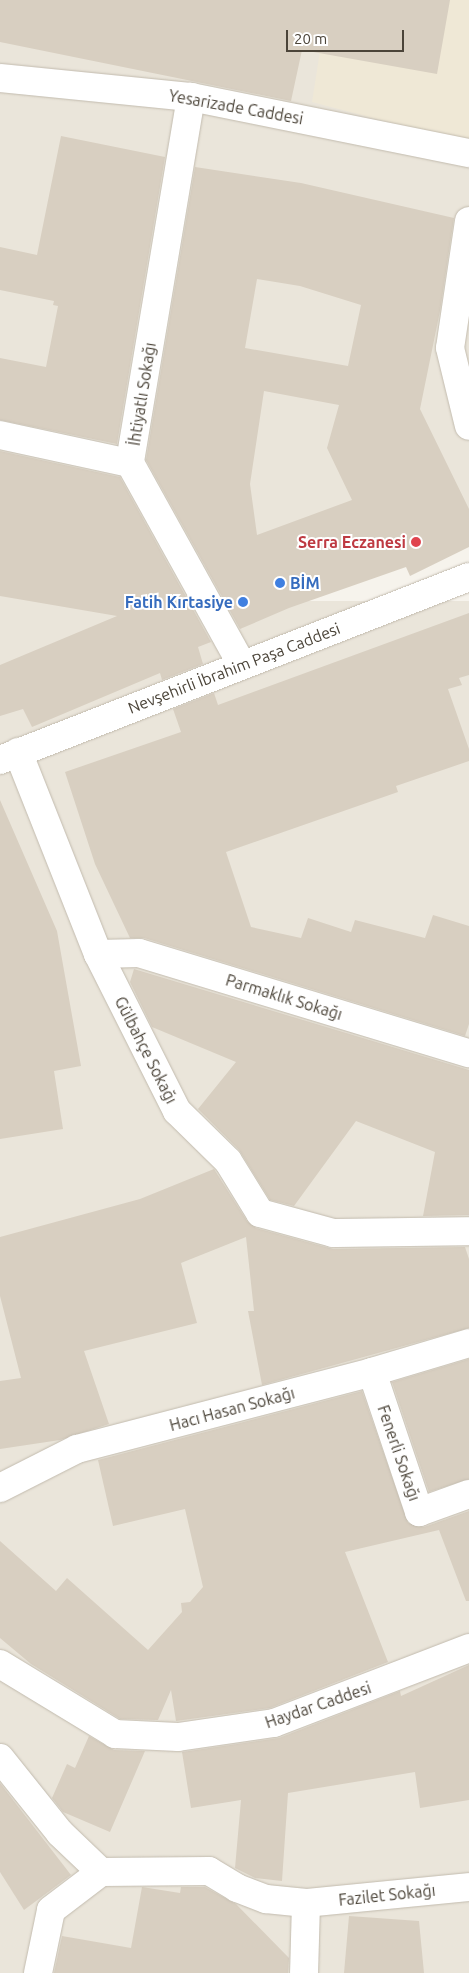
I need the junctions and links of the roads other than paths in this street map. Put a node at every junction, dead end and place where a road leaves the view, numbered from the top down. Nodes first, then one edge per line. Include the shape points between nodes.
1 (0, 78) edge
2 (191, 97) junction
3 (469, 153) edge
4 (469, 221) edge
5 (469, 426) edge
6 (0, 435) edge
7 (130, 463) junction
8 (469, 578) edge
9 (242, 665) junction
10 (9, 756) edge
11 (98, 954) junction
12 (469, 1053) edge
13 (469, 1231) edge
14 (469, 1343) edge
15 (372, 1372) junction
16 (0, 1488) edge
17 (469, 1494) edge
18 (469, 1648) edge
19 (0, 1664) edge
20 (0, 1758) edge
21 (101, 1872) junction
22 (469, 1887) edge
23 (306, 1903) junction
24 (38, 1973) edge
25 (304, 1973) edge

1 - 2 street, Yesarizade Caddesi
2 - 3 street, Yesarizade Caddesi
2 - 7 street, İhtiyatlı Sokağı
4 - 5 street via 450,348
6 - 7 street
7 - 9 street, İhtiyatlı Sokağı
8 - 9 street, Nevşehirli İbrahim Paşa Caddesi
9 - 10 street, Nevşehirli İbrahim Paşa Caddesi
10 - 11 street, Gülbahçe Sokağı
11 - 12 street, Parmaklık Sokağı via 139,953
11 - 13 street, Gülbahçe Sokağı via 177,1111 228,1161 260,1213 333,1232
14 - 15 street, Hacı Hasan Sokağı
15 - 16 street, Hacı Hasan Sokağı via 77,1449
15 - 17 street, Fenerli Sokağı via 420,1512
18 - 19 street, Haydar Caddesi via 274,1723 178,1737 115,1734
20 - 21 street via 60,1833
21 - 23 street, Fazilet Sokağı via 209,1871 237,1888 266,1899
21 - 24 street via 51,1910
22 - 23 street, Fazilet Sokağı
23 - 25 street

